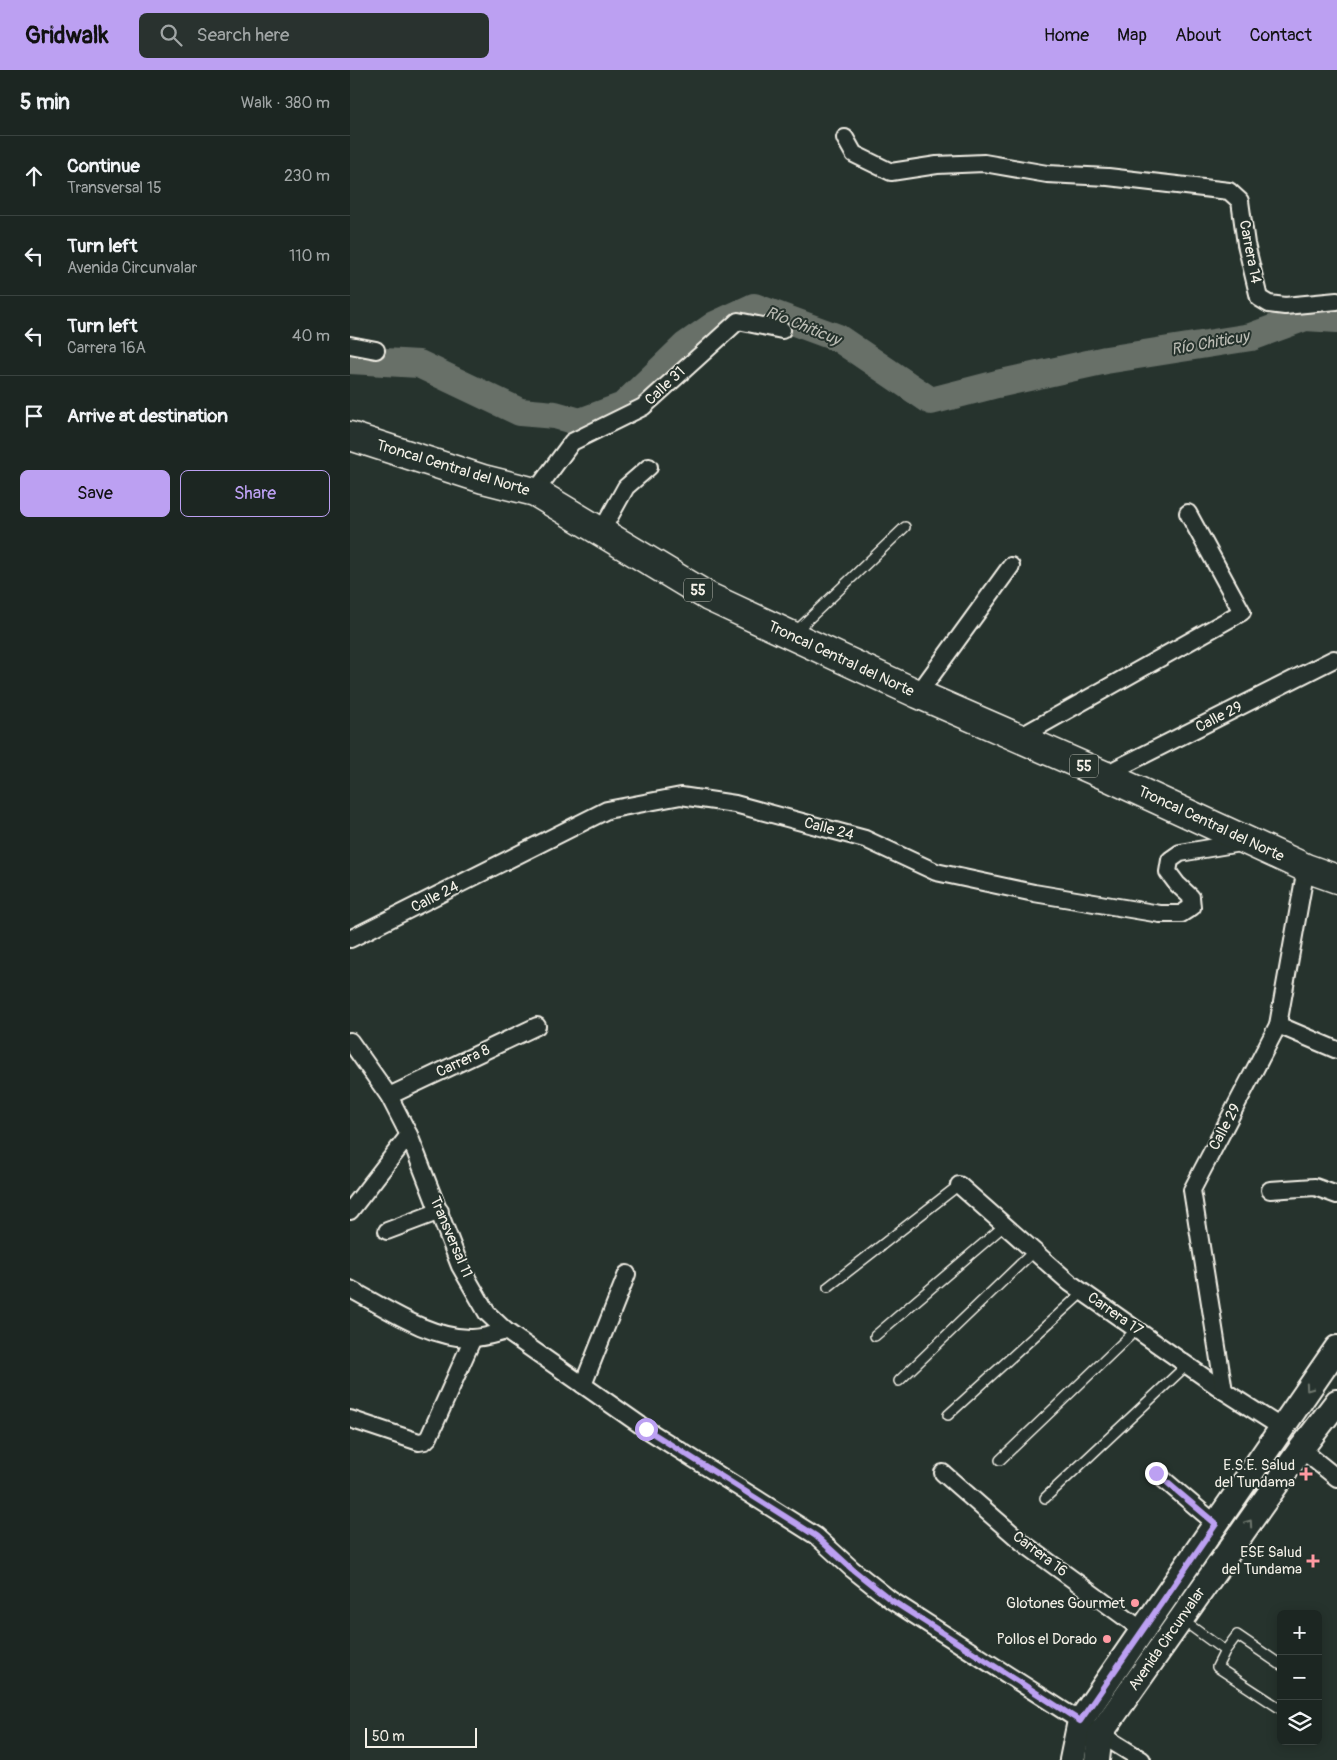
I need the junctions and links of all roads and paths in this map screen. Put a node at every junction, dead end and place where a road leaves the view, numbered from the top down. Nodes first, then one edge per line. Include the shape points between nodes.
1 (845, 138) dead end
2 (1337, 301) edge
3 (782, 330) dead end
4 (350, 345) edge
5 (376, 350) dead end
6 (350, 436) edge
7 (648, 467) dead end
8 (535, 492) junction
9 (1188, 513) dead end
10 (905, 528) dead end
11 (601, 532) junction
12 (1011, 566) dead end
13 (791, 636) junction
14 (1334, 659) dead end
15 (918, 694) junction
16 (1018, 738) junction
17 (1104, 775) junction
18 (1248, 842) junction
19 (1306, 868) junction
20 (1337, 879) edge
21 (350, 939) edge
22 (1278, 1025) junction
23 (536, 1026) dead end
24 (350, 1041) edge
25 (1337, 1050) edge
26 (389, 1096) junction
27 (409, 1135) junction
28 (959, 1185) joint
29 (1270, 1190) dead end
30 (1337, 1195) edge
31 (350, 1211) edge
32 (440, 1211) junction
33 (1005, 1225) junction
34 (387, 1231) dead end
35 (1034, 1251) junction
36 (627, 1274) dead end
37 (828, 1286) dead end
38 (350, 1289) edge
39 (1083, 1292) junction
40 (1137, 1329) junction
41 (506, 1332) junction
42 (875, 1336) dead end
43 (473, 1338) junction
44 (1337, 1348) edge
45 (1188, 1364) junction
46 (898, 1381) dead end
47 (583, 1385) junction
48 (1224, 1391) junction
49 (1337, 1402) edge
50 (948, 1415) dead end
51 (350, 1419) edge
52 (1282, 1428) junction
53 (1301, 1449) junction
54 (1000, 1460) dead end
55 (943, 1472) dead end
56 (1156, 1473) dead end
57 (1337, 1478) edge
58 (1045, 1498) dead end
59 (1216, 1524) junction
60 (1181, 1619) junction
61 (1142, 1630) junction
62 (1225, 1651) junction
63 (1277, 1662) edge
64 (1277, 1706) edge
65 (1080, 1721) junction
66 (1100, 1734) junction
67 (1072, 1760) edge
68 (1097, 1760) edge
69 (1142, 1760) edge

1 - 2 street, Carrera 14 via 854,154 891,172 936,165 984,163 1047,174 1108,177 1229,191 1240,201 1259,298 1285,306
3 - 8 street, Calle 31 via 738,321 643,407 572,442
4 - 5 street
6 - 8 highway, Troncal Central del Norte / 55 via 483,479
7 - 11 street via 626,487
8 - 11 highway, Troncal Central del Norte / 55
9 - 16 street via 1242,612
10 - 13 lane
11 - 13 highway, Troncal Central del Norte / 55 via 709,597
12 - 15 street
13 - 15 highway, Troncal Central del Norte / 55
14 - 17 street, Calle 29
15 - 16 highway, Troncal Central del Norte / 55
16 - 17 highway, Troncal Central del Norte / 55
17 - 18 highway, Troncal Central del Norte / 55
18 - 19 highway, Troncal Central del Norte / 55
18 - 21 street, Calle 24 via 1180,853 1170,860 1168,872 1191,896 1192,907 1181,914 1160,914 1034,893 936,872 865,839 735,804 681,796 607,810
19 - 20 highway, Troncal Central del Norte / 55
19 - 22 street, Calle 29
22 - 25 street
22 - 48 street, Calle 29 via 1192,1190
23 - 26 street, Carrera 8
24 - 26 street, Transversal 11
26 - 27 street, Transversal 11
27 - 31 street
27 - 32 street, Transversal 11
28 - 33 street, Carrera 17
28 - 37 lane
29 - 30 street via 1315,1187
32 - 34 street
32 - 41 street, Transversal 11 via 460,1266 488,1313
33 - 35 street, Carrera 17
33 - 42 lane
35 - 39 street, Carrera 17
35 - 46 lane
36 - 47 street
38 - 43 street via 432,1332
39 - 40 street, Carrera 17
39 - 50 lane
40 - 45 street, Carrera 17
40 - 54 lane
41 - 43 street
41 - 47 street, Transversal 11
43 - 51 street via 425,1441 419,1442
44 -> 52 main road, Avenida Circunvalar
45 - 48 street, Carrera 17
45 - 58 lane
47 - 65 street, Transversal 11 via 646,1429 816,1536 891,1600
48 - 52 street, Carrera 17
49 - 53 main road, Avenida Circunvalar
52 - 59 main road, Avenida Circunvalar
53 - 57 street
60 -> 53 main road, Avenida Circunvalar
55 - 61 street, Carrera 16 via 1023,1543
56 - 59 street
59 - 61 main road, Avenida Circunvalar
60 - 62 lane
60 - 66 main road, Avenida Circunvalar
61 - 65 main road, Avenida Circunvalar
62 - 63 lane via 1237,1635
62 - 64 lane via 1217,1667
65 - 66 street, Transversal 11
65 - 67 main road, Avenida Circunvalar
66 - 68 main road, Avenida Circunvalar
66 - 69 street, Transversal 11

